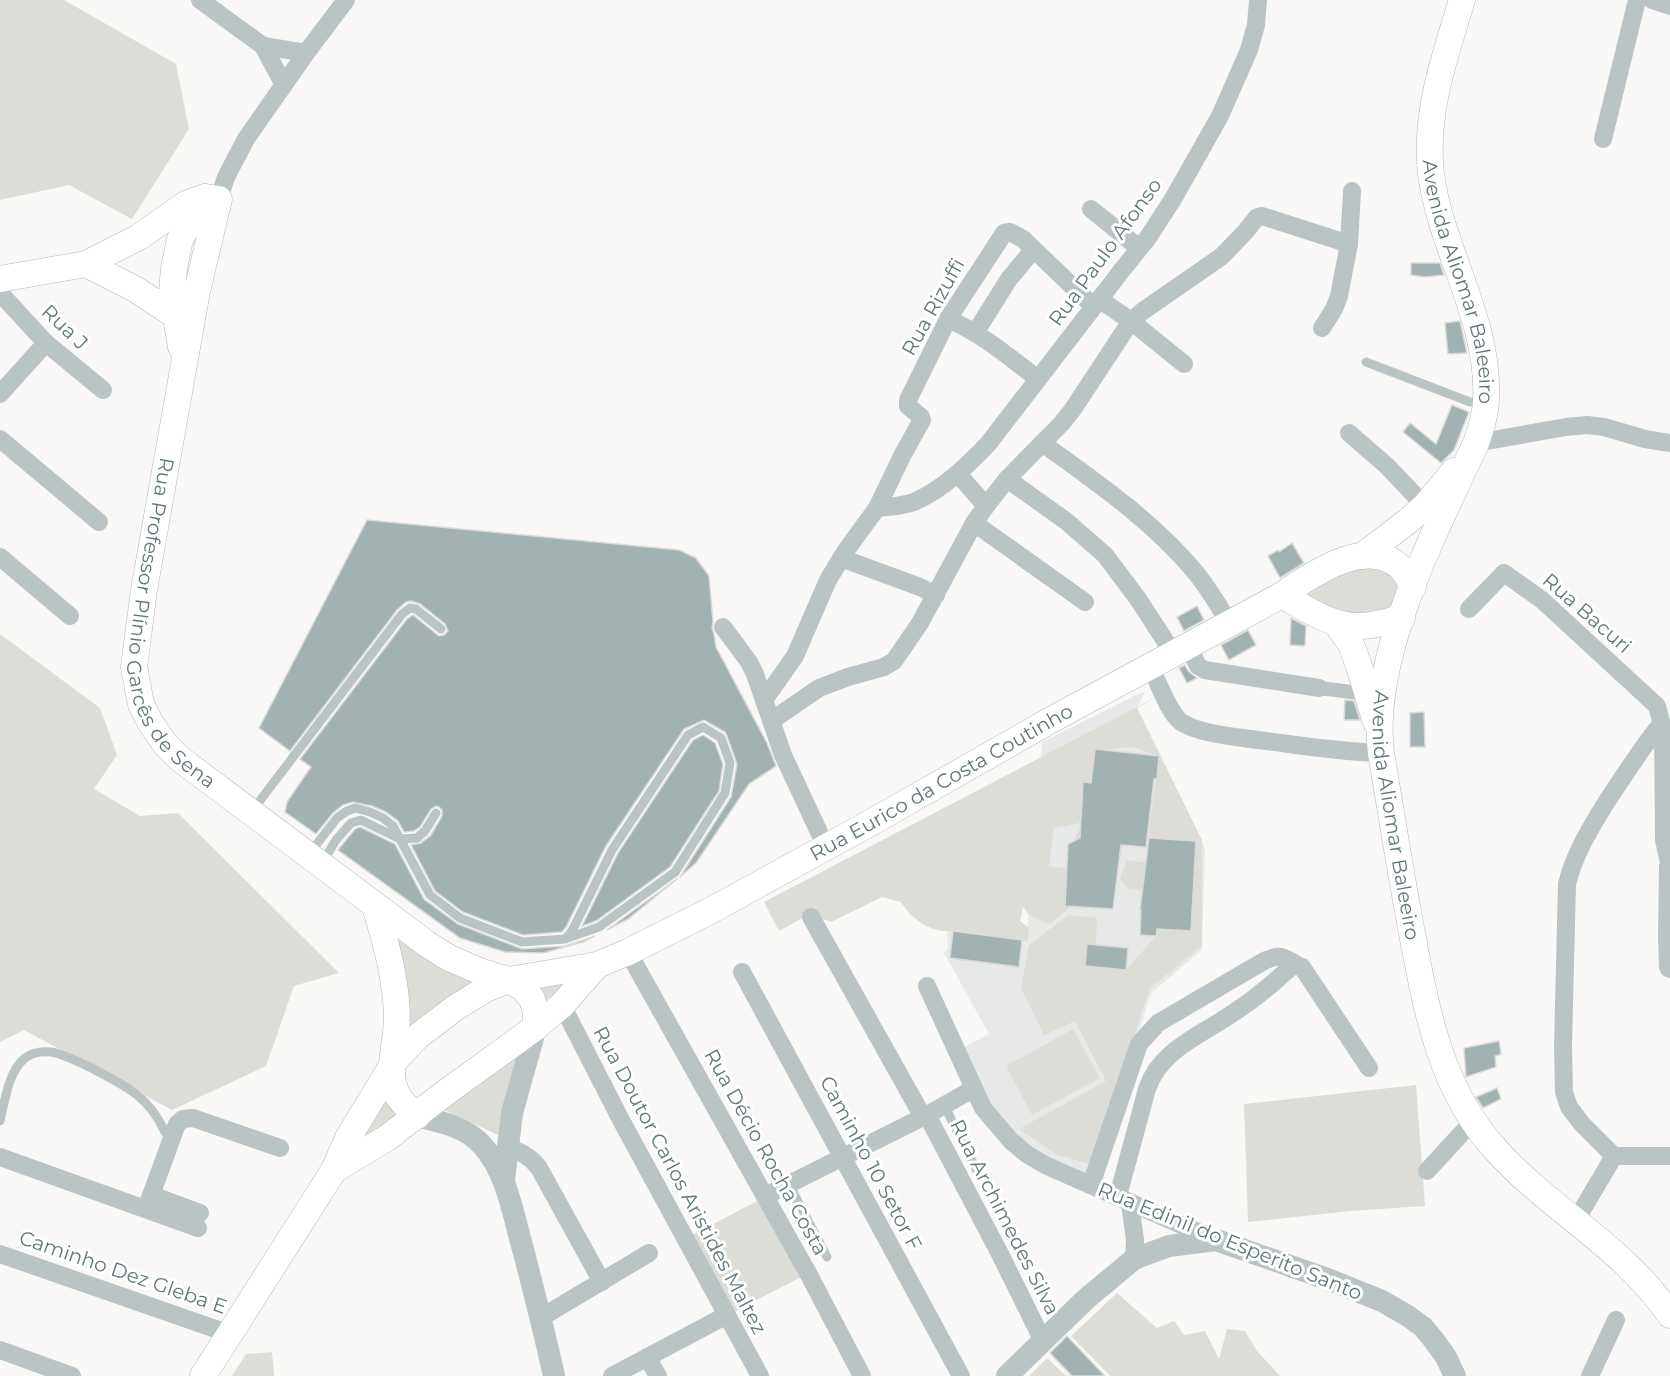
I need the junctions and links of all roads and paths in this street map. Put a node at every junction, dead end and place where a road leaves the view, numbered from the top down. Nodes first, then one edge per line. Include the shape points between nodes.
1 (200, 0) edge
2 (346, 0) edge
3 (1258, 0) edge
4 (1462, 0) edge
5 (1637, 0) edge
6 (1652, 0) edge
7 (1670, 6) edge
8 (263, 46) junction
9 (306, 53) junction
10 (284, 85) junction
11 (1603, 139) dead end
12 (217, 191) junction
13 (1352, 191) dead end
14 (1091, 209) dead end
15 (1349, 244) junction
16 (1139, 248) junction
17 (1033, 250) junction
18 (86, 264) junction
19 (0, 279) edge
20 (0, 293) edge
21 (1096, 303) junction
22 (184, 317) junction
23 (948, 319) junction
24 (1131, 321) junction
25 (1322, 328) dead end
26 (975, 333) junction
27 (46, 343) junction
28 (1366, 362) dead end
29 (1184, 364) dead end
30 (1038, 379) junction
31 (103, 390) dead end
32 (0, 394) edge
33 (1477, 405) junction
34 (1349, 433) dead end
35 (0, 439) edge
36 (1042, 443) junction
37 (1476, 443) junction
38 (1670, 443) edge
39 (958, 474) junction
40 (1007, 479) junction
41 (986, 506) junction
42 (1425, 506) junction
43 (877, 508) junction
44 (99, 522) dead end
45 (974, 523) junction
46 (1362, 556) junction
47 (0, 557) edge
48 (841, 558) junction
49 (1413, 587) junction
50 (936, 595) junction
51 (1282, 595) junction
52 (1085, 602) dead end
53 (1469, 609) dead end
54 (70, 616) dead end
55 (1402, 618) junction
56 (1230, 623) junction
57 (1336, 623) junction
58 (723, 627) dead end
59 (441, 629) dead end
60 (1180, 649) junction
61 (1150, 666) junction
62 (1319, 688) joint
63 (1368, 694) junction
64 (764, 700) junction
65 (771, 720) junction
66 (1667, 729) edge
67 (1380, 743) junction
68 (251, 813) junction
69 (436, 813) dead end
70 (400, 839) junction
71 (825, 847) junction
72 (314, 860) junction
73 (1670, 867) edge
74 (375, 906) junction
75 (811, 917) dead end
76 (565, 939) junction
77 (628, 952) junction
78 (597, 964) junction
79 (1297, 965) junction
80 (1670, 967) edge
81 (742, 972) dead end
82 (508, 981) junction
83 (927, 986) dead end
84 (562, 1005) junction
85 (536, 1027) junction
86 (391, 1067) junction
87 (1369, 1068) dead end
88 (973, 1089) junction
89 (944, 1105) junction
90 (417, 1116) junction
91 (925, 1116) junction
92 (1473, 1120) junction
93 (0, 1121) edge
94 (165, 1132) dead end
95 (507, 1146) junction
96 (280, 1148) dead end
97 (842, 1156) junction
98 (1614, 1156) junction
99 (1670, 1156) edge
100 (0, 1157) edge
101 (334, 1170) junction
102 (1427, 1171) dead end
103 (978, 1173) dead end
104 (504, 1180) junction
105 (789, 1184) junction
106 (1091, 1185) junction
107 (765, 1196) junction
108 (1124, 1199) junction
109 (149, 1202) junction
110 (199, 1221) dead end
111 (1575, 1222) junction
112 (1216, 1240) junction
113 (650, 1252) dead end
114 (0, 1254) edge
115 (828, 1257) dead end
116 (1134, 1259) junction
117 (602, 1282) junction
118 (726, 1315) junction
119 (1670, 1316) edge
120 (542, 1317) junction
121 (1616, 1320) dead end
122 (230, 1334) junction
123 (1043, 1341) junction
124 (0, 1350) edge
125 (647, 1357) junction
126 (72, 1376) edge
127 (203, 1376) edge
128 (554, 1376) edge
129 (612, 1376) edge
130 (658, 1376) edge
131 (760, 1376) edge
132 (862, 1376) edge
133 (961, 1376) edge
134 (1007, 1376) edge
135 (1455, 1376) edge
136 (1590, 1376) edge

1 - 8 street
2 - 9 street, Rua Professor Plínio Garcês de Sena
3 - 16 street, Rua Paulo Afonso via 1250,50 1220,117 1173,199
4 - 33 main road, Avenida Aliomar Baleeiro via 1435,96 1431,173 1436,202 1480,337 1486,399
5 - 11 street
6 - 7 street
8 - 9 street
8 - 10 street
9 - 10 street, Rua Professor Plínio Garcês de Sena
10 - 12 street, Rua Professor Plínio Garcês de Sena via 246,139
12 - 18 main road via 186,204 139,237
12 - 22 main road, Rua Professor Plínio Garcês de Sena via 180,239 172,292
13 - 15 street
14 - 16 street
15 - 24 street via 1257,217 1222,256
15 - 25 street via 1337,302
16 - 21 street, Rua Paulo Afonso
17 - 21 street, Rua Rizuffi
17 - 23 street, Rua Rizuffi via 1013,233 1004,233
17 - 26 street via 1009,279
18 - 19 main road
18 - 22 main road
20 - 27 street, Rua J
21 - 24 street, Rua Rizuffi
21 - 30 street, Rua Paulo Afonso
22 - 68 main road, Rua Professor Plínio Garcês de Sena via 184,365 134,667 141,704 165,744
23 - 26 street
23 - 43 street, Rua Rizuffi via 908,400 908,406 922,420
24 - 29 street, Rua Rizuffi
24 - 36 street via 1073,409
26 - 30 street
27 - 31 street, Rua J
27 - 32 street
28 - 33 lane
30 - 39 street, Rua Paulo Afonso via 988,444
33 - 37 main road, Avenida Aliomar Baleeiro via 1483,423
34 - 42 street
35 - 44 street
36 - 40 street
36 - 56 street via 1159,535 1196,573
37 - 38 street via 1587,426
37 - 42 main road
37 - 49 main road, Avenida Aliomar Baleeiro
39 - 41 street
39 - 43 street, Rua Paulo Afonso via 914,502
40 - 41 street
40 - 60 street via 1105,555
41 - 45 street
42 - 46 main road
43 - 48 street
45 - 50 street
45 - 52 street
46 - 49 main road, Rua Eurico da Costa Coutinho via 1381,556 1393,562 1402,568
46 - 51 main road, Rua Eurico da Costa Coutinho via 1335,563
47 - 54 street
48 - 50 street
48 - 64 street via 795,656
49 - 55 main road, Avenida Aliomar Baleeiro
50 - 65 street via 894,660 884,667 819,688
51 - 56 main road, Rua Eurico da Costa Coutinho
51 - 57 main road
53 - 66 street, Rua Bacuri via 1504,573 1542,600 1657,706
55 - 57 main road via 1362,626
55 - 67 main road, Avenida Aliomar Baleeiro via 1388,660
56 - 60 main road, Rua Eurico da Costa Coutinho
57 - 63 main road via 1350,644
58 - 64 street via 756,674
59 - 68 lane via 416,609 402,614
60 - 61 main road, Rua Eurico da Costa Coutinho
60 - 62 street via 1205,670
61 - 67 street via 1174,715 1194,727 1222,735 1346,752
61 - 71 main road, Rua Eurico da Costa Coutinho
62 - 63 street
63 - 67 main road
64 - 65 street
65 - 71 street
66 - 73 street via 1664,840
66 - 98 street via 1657,729 1648,740 1589,831 1567,884 1564,1092 1582,1124
67 - 92 main road, Avenida Aliomar Baleeiro via 1426,1007 1442,1060
68 - 72 main road, Rua Professor Plínio Garcês de Sena
69 - 70 lane via 417,838
70 - 72 lane via 361,820 351,823
70 - 72 lane via 393,826 382,818 355,808 337,818
70 - 76 lane via 430,895 460,918 522,942
71 - 77 main road, Rua Eurico da Costa Coutinho
72 - 74 main road, Rua Professor Plínio Garcês de Sena
73 - 80 street
74 - 82 main road, Rua Professor Plínio Garcês de Sena via 449,958
74 - 86 main road via 395,993 396,1032
75 - 91 street, Rua Archimedes Silva
76 - 76 lane via 599,927 675,872 725,793 730,763 721,738 703,727 688,735 612,850
77 - 78 main road, Rua Eurico da Costa Coutinho
77 - 107 street, Rua Décio Rocha Costa
78 - 82 main road, Rua Eurico da Costa Coutinho
78 - 84 main road, Rua Eurico da Costa Coutinho
79 - 87 street
79 - 106 street via 1277,956 1263,961 1158,1023 1147,1034 1139,1044
79 - 108 street via 1165,1058 1157,1068 1147,1089
81 - 97 street, Caminho 10 Setor F
82 - 85 main road, Rua Professor Plínio Garcês de Sena via 523,988 532,999
82 - 86 main road via 455,1008 417,1036
83 - 88 street, Rua Edinil do Esperito Santo
84 - 85 main road, Rua Eurico da Costa Coutinho
84 - 118 street, Rua Doutor Carlos Aristides Maltez
85 - 90 main road
85 - 95 street
86 - 90 main road via 399,1097
86 - 101 main road via 348,1138
88 - 89 street
88 - 106 street, Rua Edinil do Esperito Santo via 983,1108 1028,1155
89 - 91 street
89 - 103 lane
90 - 101 main road
90 - 104 street via 467,1132 483,1145
91 - 97 street, Rua Archimedes Silva
91 - 123 street, Rua Archimedes Silva
92 - 102 street
92 - 111 main road, Avenida Aliomar Baleeiro via 1523,1178
93 - 94 lane via 17,1067 37,1052 51,1052 125,1086 150,1107
95 - 104 street
95 - 117 street via 524,1152 539,1168
96 - 109 street via 193,1118 183,1119 177,1124
97 - 105 street, Rua Archimedes Silva
97 - 133 street, Caminho 10 Setor F
98 - 99 street
98 - 111 street
100 - 109 street
101 - 122 main road
104 - 120 street
105 - 107 street, Rua Archimedes Silva
105 - 115 lane
106 - 108 street, Rua Edinil do Esperito Santo
107 - 132 street, Rua Décio Rocha Costa
108 - 112 street, Rua Edinil do Esperito Santo
108 - 116 street via 1135,1240
109 - 110 street
111 - 119 main road, Avenida Aliomar Baleeiro via 1623,1262
112 - 116 street via 1169,1246
112 - 135 street, Rua Edinil do Esperito Santo via 1382,1301 1423,1327
113 - 117 street
114 - 122 street, Caminho Dez Gleba E
116 - 123 street
117 - 120 street
118 - 125 street
118 - 131 street, Rua Doutor Carlos Aristides Maltez
120 - 128 street
121 - 136 street
122 - 127 main road
123 - 134 street
124 - 126 street
125 - 129 street
125 - 130 street

